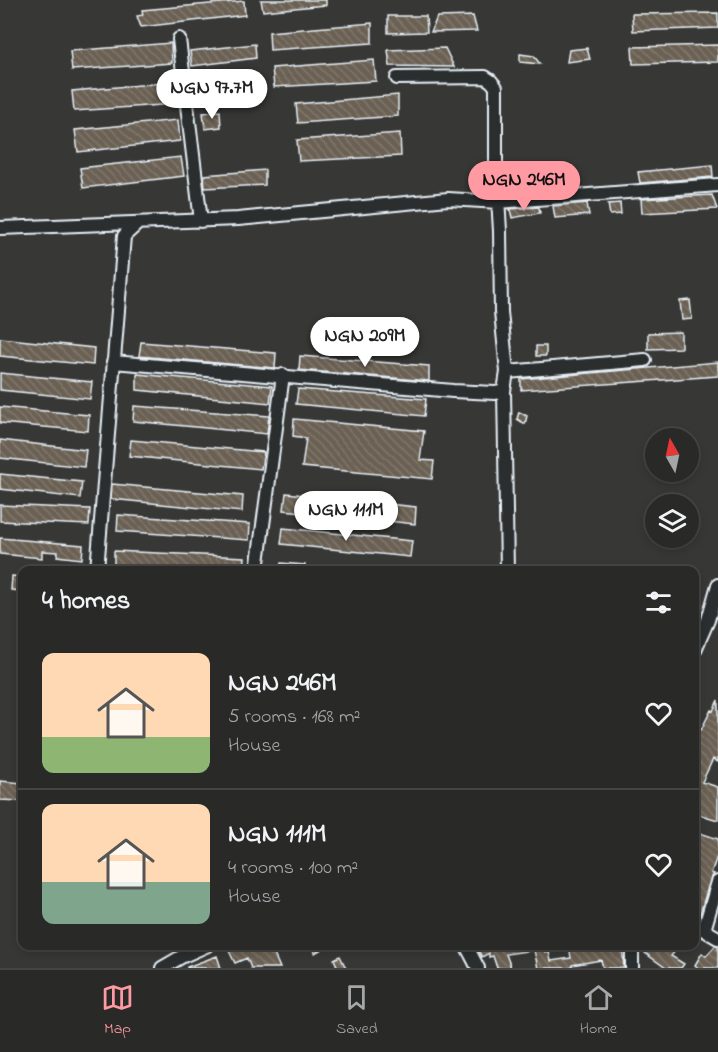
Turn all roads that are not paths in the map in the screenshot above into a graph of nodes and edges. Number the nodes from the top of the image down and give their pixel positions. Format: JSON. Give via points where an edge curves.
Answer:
{"nodes":[{"id":1,"x":179,"y":39,"type":"dead end"},
{"id":2,"x":397,"y":78,"type":"dead end"},
{"id":3,"x":718,"y":185,"type":"edge"},
{"id":4,"x":499,"y":202,"type":"junction"},
{"id":5,"x":201,"y":221,"type":"junction"},
{"id":6,"x":137,"y":224,"type":"junction"},
{"id":7,"x":112,"y":225,"type":"junction"},
{"id":8,"x":0,"y":228,"type":"edge"},
{"id":9,"x":124,"y":236,"type":"junction"},
{"id":10,"x":645,"y":360,"type":"dead end"},
{"id":11,"x":113,"y":362,"type":"junction"},
{"id":12,"x":507,"y":372,"type":"junction"},
{"id":13,"x":283,"y":375,"type":"junction"},
{"id":14,"x":504,"y":391,"type":"junction"},
{"id":15,"x":98,"y":566,"type":"edge"},
{"id":16,"x":258,"y":566,"type":"edge"},
{"id":17,"x":507,"y":566,"type":"edge"},
{"id":18,"x":718,"y":585,"type":"edge"},
{"id":19,"x":699,"y":641,"type":"edge"},
{"id":20,"x":718,"y":882,"type":"edge"},
{"id":21,"x":699,"y":927,"type":"edge"},
{"id":22,"x":718,"y":938,"type":"edge"},
{"id":23,"x":199,"y":950,"type":"edge"},
{"id":24,"x":469,"y":950,"type":"edge"},
{"id":25,"x":632,"y":950,"type":"edge"},
{"id":26,"x":167,"y":967,"type":"edge"},
{"id":27,"x":478,"y":968,"type":"edge"},
{"id":28,"x":632,"y":968,"type":"edge"}],
"edges":[{"from":1,"to":5,"type":"street"},
{"from":2,"to":4,"type":"street","via":[[485,77],[496,87],[495,165]]},
{"from":3,"to":4,"type":"street"},
{"from":4,"to":5,"type":"street","via":[[448,199]]},
{"from":4,"to":12,"type":"street","via":[[501,312]]},
{"from":5,"to":6,"type":"street"},
{"from":6,"to":7,"type":"street"},
{"from":6,"to":9,"type":"street"},
{"from":7,"to":8,"type":"street"},
{"from":7,"to":9,"type":"street"},
{"from":9,"to":11,"type":"street"},
{"from":10,"to":12,"type":"street"},
{"from":11,"to":13,"type":"street"},
{"from":11,"to":15,"type":"street"},
{"from":12,"to":14,"type":"street"},
{"from":13,"to":14,"type":"street","via":[[453,391]]},
{"from":13,"to":16,"type":"street"},
{"from":14,"to":17,"type":"street"},
{"from":18,"to":19,"type":"street"},
{"from":20,"to":21,"type":"street"},
{"from":21,"to":22,"type":"street"},
{"from":23,"to":26,"type":"street"},
{"from":24,"to":27,"type":"street"},
{"from":25,"to":28,"type":"street"}]}
